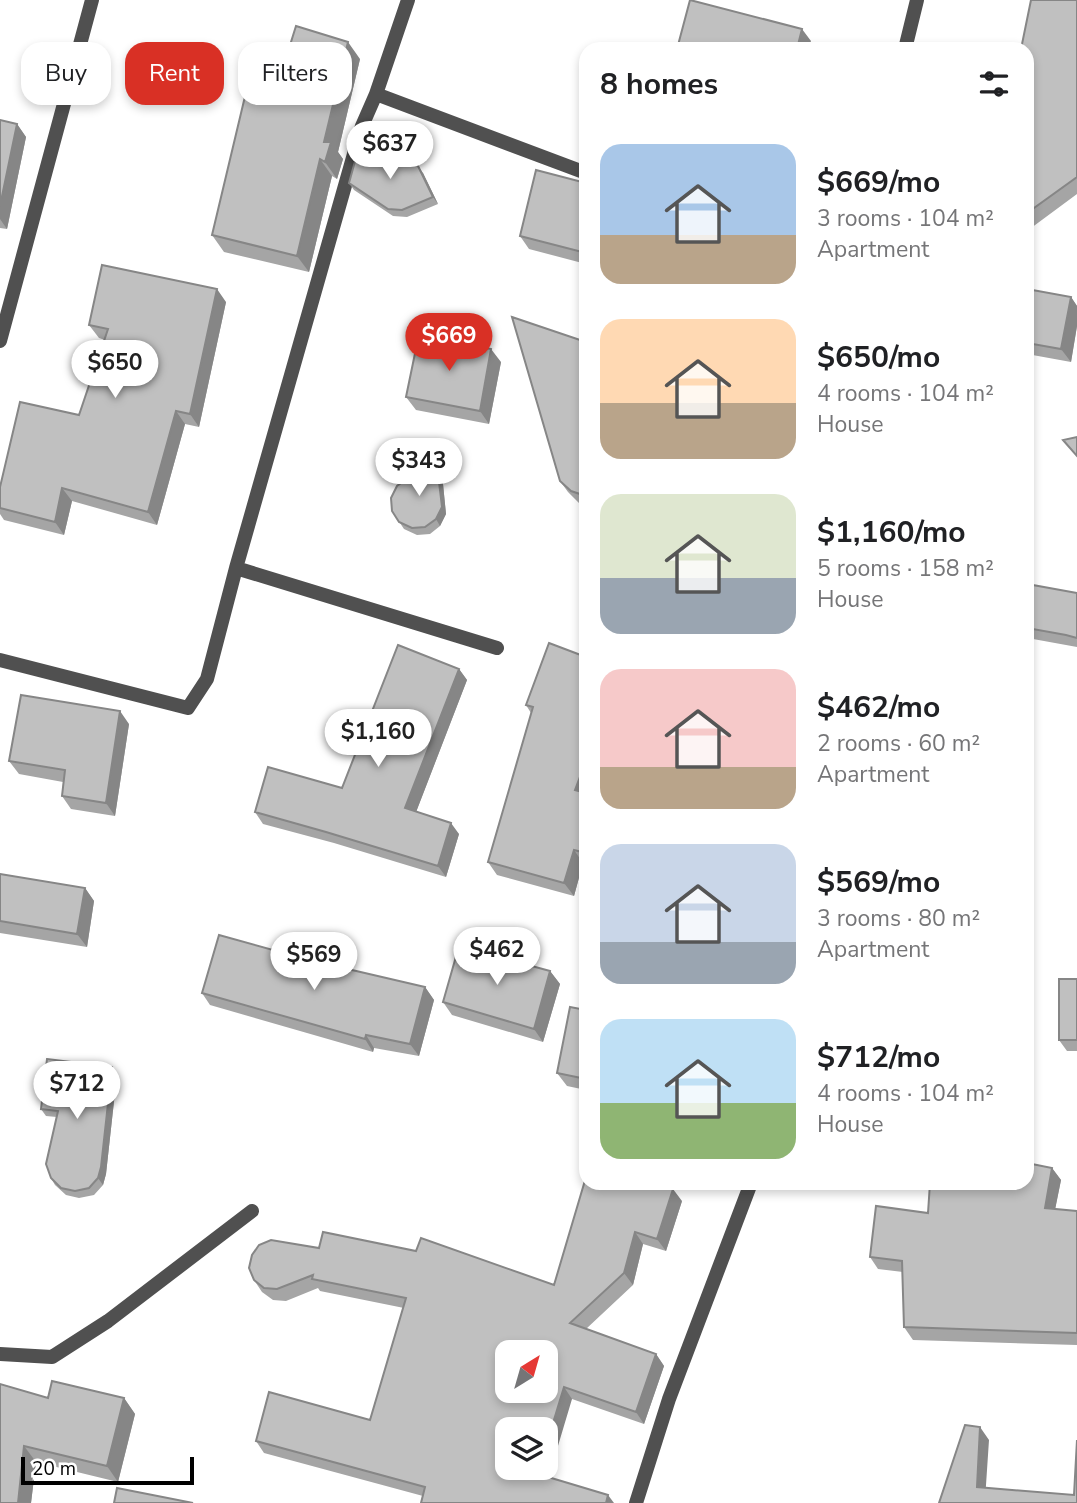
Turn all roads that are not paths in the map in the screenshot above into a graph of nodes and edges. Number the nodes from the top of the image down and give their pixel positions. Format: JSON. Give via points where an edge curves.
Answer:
{"nodes":[{"id":1,"x":92,"y":0,"type":"edge"},
{"id":2,"x":408,"y":0,"type":"edge"},
{"id":3,"x":917,"y":0,"type":"edge"},
{"id":4,"x":907,"y":42,"type":"edge"},
{"id":5,"x":376,"y":94,"type":"junction"},
{"id":6,"x":579,"y":170,"type":"edge"},
{"id":7,"x":4,"y":312,"type":"edge"},
{"id":8,"x":0,"y":341,"type":"edge"},
{"id":9,"x":236,"y":568,"type":"junction"},
{"id":10,"x":497,"y":648,"type":"dead end"},
{"id":11,"x":0,"y":660,"type":"edge"},
{"id":12,"x":748,"y":1190,"type":"edge"},
{"id":13,"x":252,"y":1212,"type":"dead end"},
{"id":14,"x":0,"y":1353,"type":"edge"},
{"id":15,"x":636,"y":1503,"type":"edge"}],
"edges":[{"from":1,"to":7,"type":"street"},
{"from":2,"to":5,"type":"street"},
{"from":3,"to":4,"type":"street"},
{"from":5,"to":6,"type":"street"},
{"from":5,"to":9,"type":"street","via":[[362,126]]},
{"from":7,"to":8,"type":"street"},
{"from":9,"to":10,"type":"street"},
{"from":9,"to":11,"type":"street","via":[[207,679],[188,708]]},
{"from":12,"to":15,"type":"street","via":[[669,1399]]},
{"from":13,"to":14,"type":"street","via":[[108,1321],[52,1357]]}]}
